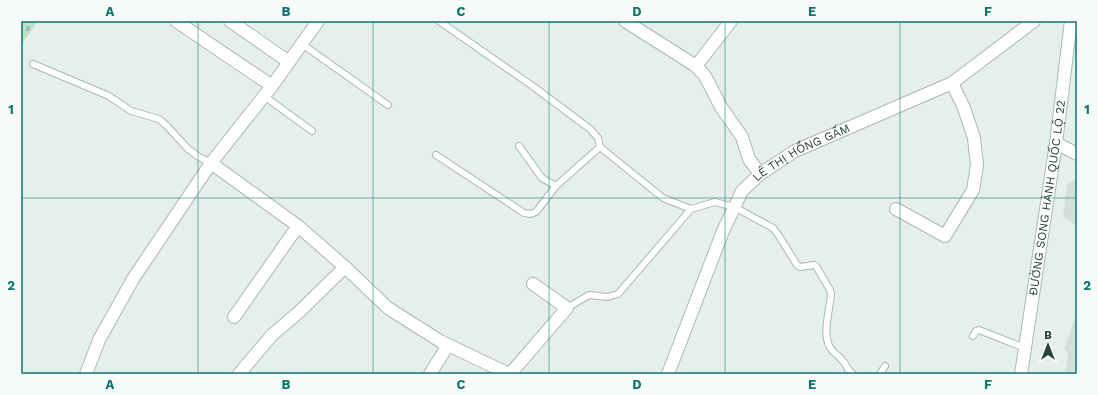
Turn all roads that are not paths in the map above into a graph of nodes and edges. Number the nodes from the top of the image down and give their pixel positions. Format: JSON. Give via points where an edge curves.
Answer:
{"nodes":[{"id":1,"x":176,"y":21,"type":"edge"},
{"id":2,"x":230,"y":21,"type":"edge"},
{"id":3,"x":318,"y":21,"type":"edge"},
{"id":4,"x":439,"y":21,"type":"edge"},
{"id":5,"x":625,"y":21,"type":"edge"},
{"id":6,"x":731,"y":21,"type":"edge"},
{"id":7,"x":1034,"y":21,"type":"edge"},
{"id":8,"x":1070,"y":21,"type":"edge"},
{"id":9,"x":302,"y":44,"type":"junction"},
{"id":10,"x":289,"y":62,"type":"junction"},
{"id":11,"x":33,"y":64,"type":"dead end"},
{"id":12,"x":696,"y":66,"type":"junction"},
{"id":13,"x":952,"y":83,"type":"junction"},
{"id":14,"x":272,"y":86,"type":"junction"},
{"id":15,"x":264,"y":96,"type":"junction"},
{"id":16,"x":388,"y":105,"type":"dead end"},
{"id":17,"x":312,"y":131,"type":"dead end"},
{"id":18,"x":1056,"y":143,"type":"junction"},
{"id":19,"x":519,"y":146,"type":"dead end"},
{"id":20,"x":600,"y":147,"type":"junction"},
{"id":21,"x":1077,"y":154,"type":"edge"},
{"id":22,"x":436,"y":155,"type":"dead end"},
{"id":23,"x":210,"y":163,"type":"junction"},
{"id":24,"x":760,"y":174,"type":"junction"},
{"id":25,"x":556,"y":186,"type":"junction"},
{"id":26,"x":734,"y":207,"type":"junction"},
{"id":27,"x":691,"y":209,"type":"junction"},
{"id":28,"x":896,"y":209,"type":"dead end"},
{"id":29,"x":298,"y":226,"type":"junction"},
{"id":30,"x":345,"y":267,"type":"junction"},
{"id":31,"x":533,"y":284,"type":"dead end"},
{"id":32,"x":567,"y":308,"type":"junction"},
{"id":33,"x":234,"y":317,"type":"dead end"},
{"id":34,"x":973,"y":336,"type":"dead end"},
{"id":35,"x":448,"y":345,"type":"junction"},
{"id":36,"x":1025,"y":348,"type":"junction"},
{"id":37,"x":885,"y":366,"type":"dead end"},
{"id":38,"x":86,"y":374,"type":"edge"},
{"id":39,"x":239,"y":374,"type":"edge"},
{"id":40,"x":430,"y":374,"type":"edge"},
{"id":41,"x":510,"y":374,"type":"edge"},
{"id":42,"x":668,"y":374,"type":"edge"},
{"id":43,"x":853,"y":374,"type":"edge"},
{"id":44,"x":880,"y":374,"type":"edge"},
{"id":45,"x":1021,"y":374,"type":"edge"}],
"edges":[{"from":1,"to":14,"type":"street"},
{"from":2,"to":10,"type":"street"},
{"from":3,"to":9,"type":"street"},
{"from":4,"to":20,"type":"lane","via":[[590,128],[598,138]]},
{"from":5,"to":12,"type":"street"},
{"from":6,"to":12,"type":"street"},
{"from":7,"to":13,"type":"street","name":"LÊ THỊ HỒNG GẤM"},
{"from":8,"to":18,"type":"street","name":"ĐƯỜNG SONG HÀNH QUỐC LỘ 22"},
{"from":9,"to":10,"type":"street"},
{"from":9,"to":16,"type":"lane"},
{"from":10,"to":14,"type":"street"},
{"from":11,"to":23,"type":"lane","via":[[109,96],[131,111],[159,119],[188,149]]},
{"from":12,"to":24,"type":"street","via":[[705,76],[721,107],[742,137],[749,159]]},
{"from":13,"to":24,"type":"street","name":"LÊ THỊ HỒNG GẤM","via":[[795,151]]},
{"from":13,"to":28,"type":"street","via":[[974,138],[978,165],[973,190],[945,236]]},
{"from":14,"to":15,"type":"street"},
{"from":15,"to":17,"type":"lane"},
{"from":15,"to":23,"type":"street"},
{"from":18,"to":21,"type":"street"},
{"from":18,"to":36,"type":"street","name":"ĐƯỜNG SONG HÀNH QUỐC LỘ 22"},
{"from":19,"to":25,"type":"lane","via":[[542,178]]},
{"from":20,"to":25,"type":"lane"},
{"from":20,"to":27,"type":"lane","via":[[663,198]]},
{"from":22,"to":25,"type":"lane","via":[[524,213],[536,212]]},
{"from":23,"to":29,"type":"street"},
{"from":23,"to":38,"type":"street","via":[[133,279],[99,340]]},
{"from":24,"to":26,"type":"street","name":"LÊ THỊ HỒNG GẤM","via":[[742,191]]},
{"from":26,"to":27,"type":"lane","via":[[715,202]]},
{"from":26,"to":42,"type":"street","name":"LÊ THỊ HỒNG GẤM"},
{"from":26,"to":43,"type":"lane","via":[[772,228],[797,265],[816,266],[831,294],[828,343],[831,350],[844,361],[848,371]]},
{"from":27,"to":32,"type":"lane","via":[[618,294],[608,297],[589,295]]},
{"from":29,"to":30,"type":"street"},
{"from":29,"to":33,"type":"street"},
{"from":30,"to":35,"type":"street","via":[[388,308]]},
{"from":30,"to":39,"type":"street","via":[[272,335]]},
{"from":31,"to":32,"type":"street"},
{"from":32,"to":41,"type":"street"},
{"from":34,"to":36,"type":"lane","via":[[979,330]]},
{"from":35,"to":40,"type":"street"},
{"from":35,"to":41,"type":"street"},
{"from":36,"to":45,"type":"street","name":"ĐƯỜNG SONG HÀNH QUỐC LỘ 22"},
{"from":37,"to":44,"type":"lane"}]}
